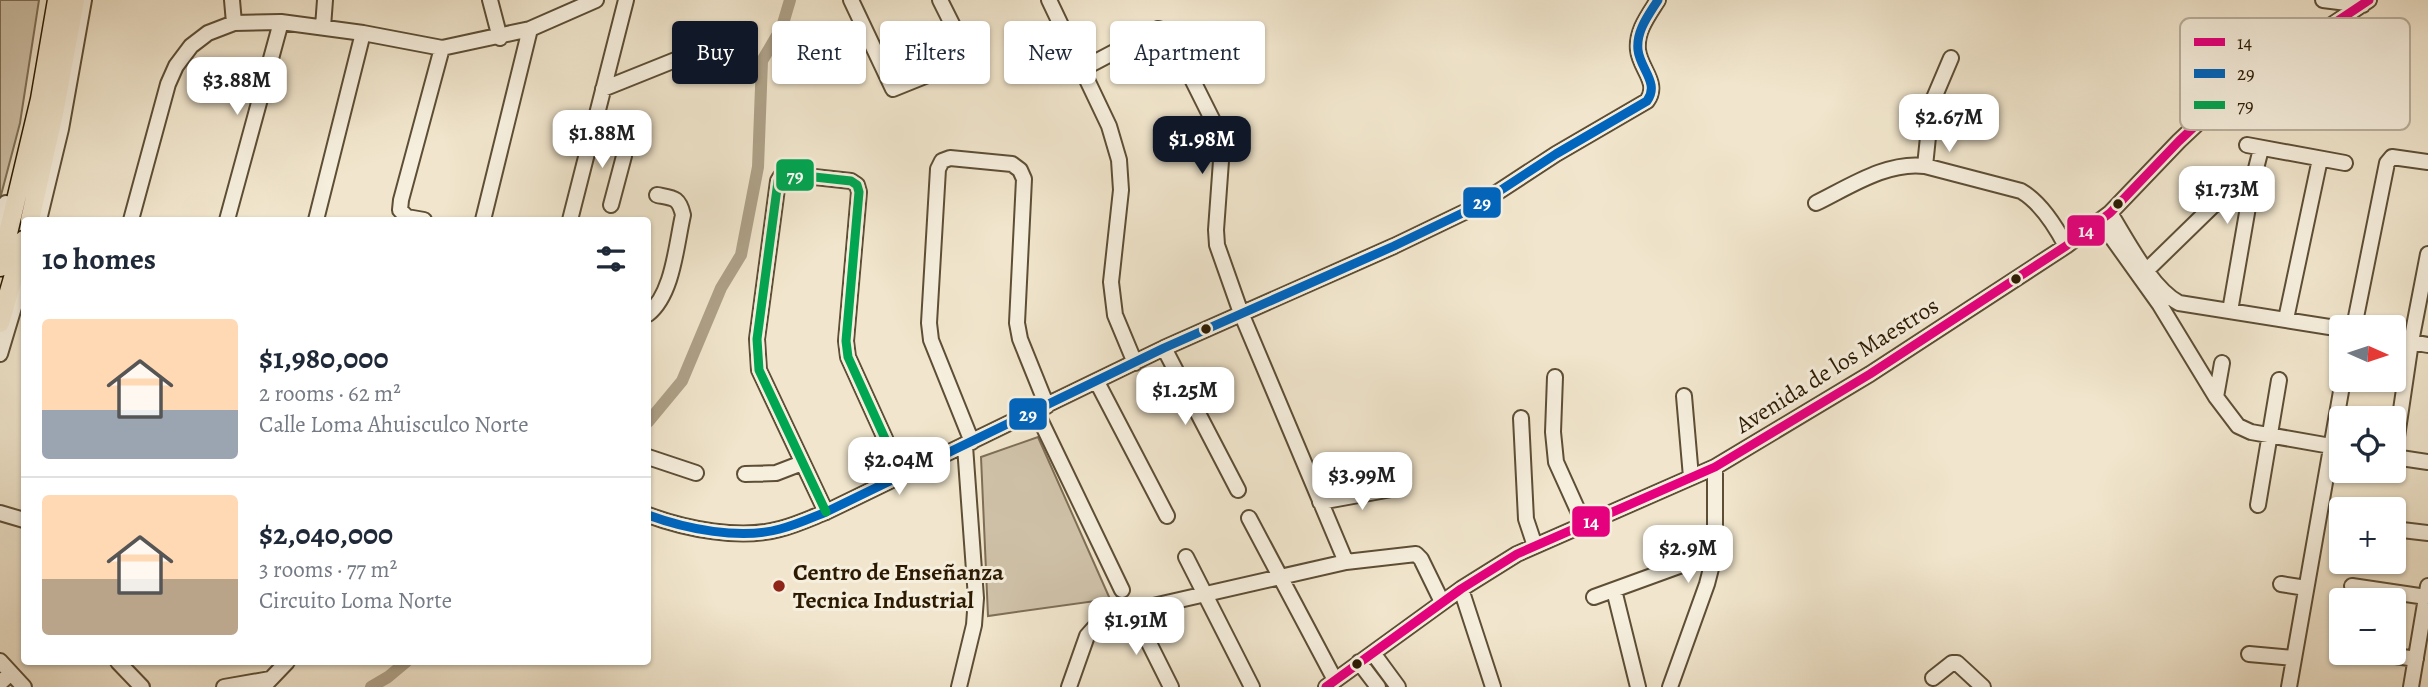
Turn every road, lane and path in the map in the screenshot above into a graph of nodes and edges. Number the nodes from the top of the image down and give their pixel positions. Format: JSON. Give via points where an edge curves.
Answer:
{"nodes":[{"id":1,"x":49,"y":0,"type":"edge"},
{"id":2,"x":57,"y":0,"type":"edge"},
{"id":3,"x":75,"y":0,"type":"edge"},
{"id":4,"x":84,"y":0,"type":"edge"},
{"id":5,"x":232,"y":0,"type":"edge"},
{"id":6,"x":325,"y":0,"type":"edge"},
{"id":7,"x":490,"y":0,"type":"edge"},
{"id":8,"x":626,"y":0,"type":"edge"},
{"id":9,"x":850,"y":0,"type":"edge"},
{"id":10,"x":940,"y":0,"type":"edge"},
{"id":11,"x":1049,"y":0,"type":"edge"},
{"id":12,"x":1658,"y":0,"type":"edge"},
{"id":13,"x":2323,"y":0,"type":"edge"},
{"id":14,"x":589,"y":1,"type":"edge"},
{"id":15,"x":2366,"y":2,"type":"edge"},
{"id":16,"x":2342,"y":18,"type":"edge"},
{"id":17,"x":1059,"y":21,"type":"edge"},
{"id":18,"x":281,"y":22,"type":"junction"},
{"id":19,"x":234,"y":23,"type":"junction"},
{"id":20,"x":323,"y":27,"type":"junction"},
{"id":21,"x":530,"y":29,"type":"junction"},
{"id":22,"x":363,"y":33,"type":"junction"},
{"id":23,"x":500,"y":38,"type":"junction"},
{"id":24,"x":442,"y":48,"type":"junction"},
{"id":25,"x":1951,"y":58,"type":"dead end"},
{"id":26,"x":672,"y":61,"type":"edge"},
{"id":27,"x":1096,"y":62,"type":"edge"},
{"id":28,"x":1089,"y":84,"type":"edge"},
{"id":29,"x":603,"y":89,"type":"junction"},
{"id":30,"x":2191,"y":130,"type":"edge"},
{"id":31,"x":591,"y":137,"type":"junction"},
{"id":32,"x":2320,"y":159,"type":"junction"},
{"id":33,"x":22,"y":161,"type":"junction"},
{"id":34,"x":2428,"y":162,"type":"edge"},
{"id":35,"x":2344,"y":163,"type":"dead end"},
{"id":36,"x":1925,"y":166,"type":"junction"},
{"id":37,"x":2252,"y":184,"type":"junction"},
{"id":38,"x":657,"y":195,"type":"dead end"},
{"id":39,"x":1816,"y":203,"type":"dead end"},
{"id":40,"x":611,"y":205,"type":"dead end"},
{"id":41,"x":31,"y":217,"type":"edge"},
{"id":42,"x":40,"y":217,"type":"edge"},
{"id":43,"x":132,"y":217,"type":"edge"},
{"id":44,"x":228,"y":217,"type":"edge"},
{"id":45,"x":317,"y":217,"type":"edge"},
{"id":46,"x":407,"y":217,"type":"edge"},
{"id":47,"x":485,"y":217,"type":"edge"},
{"id":48,"x":571,"y":217,"type":"edge"},
{"id":49,"x":2105,"y":217,"type":"junction"},
{"id":50,"x":0,"y":229,"type":"edge"},
{"id":51,"x":2066,"y":246,"type":"junction"},
{"id":52,"x":21,"y":250,"type":"edge"},
{"id":53,"x":2428,"y":254,"type":"edge"},
{"id":54,"x":0,"y":267,"type":"edge"},
{"id":55,"x":2147,"y":271,"type":"junction"},
{"id":56,"x":21,"y":284,"type":"edge"},
{"id":57,"x":2164,"y":301,"type":"junction"},
{"id":58,"x":651,"y":311,"type":"edge"},
{"id":59,"x":2230,"y":311,"type":"junction"},
{"id":60,"x":1241,"y":313,"type":"junction"},
{"id":61,"x":2356,"y":315,"type":"edge"},
{"id":62,"x":2286,"y":319,"type":"junction"},
{"id":63,"x":0,"y":323,"type":"edge"},
{"id":64,"x":2329,"y":327,"type":"edge"},
{"id":65,"x":2406,"y":341,"type":"edge"},
{"id":66,"x":2411,"y":342,"type":"junction"},
{"id":67,"x":2428,"y":345,"type":"edge"},
{"id":68,"x":1164,"y":348,"type":"junction"},
{"id":69,"x":0,"y":354,"type":"edge"},
{"id":70,"x":1135,"y":363,"type":"junction"},
{"id":71,"x":2221,"y":363,"type":"dead end"},
{"id":72,"x":1555,"y":377,"type":"dead end"},
{"id":73,"x":2279,"y":380,"type":"dead end"},
{"id":74,"x":1097,"y":382,"type":"junction"},
{"id":75,"x":1684,"y":396,"type":"dead end"},
{"id":76,"x":2216,"y":397,"type":"junction"},
{"id":77,"x":2402,"y":406,"type":"edge"},
{"id":78,"x":1041,"y":408,"type":"junction"},
{"id":79,"x":1521,"y":418,"type":"dead end"},
{"id":80,"x":2270,"y":435,"type":"junction"},
{"id":81,"x":969,"y":444,"type":"junction"},
{"id":82,"x":2329,"y":446,"type":"edge"},
{"id":83,"x":651,"y":458,"type":"edge"},
{"id":84,"x":2406,"y":459,"type":"edge"},
{"id":85,"x":2428,"y":462,"type":"edge"},
{"id":86,"x":802,"y":463,"type":"junction"},
{"id":87,"x":1715,"y":467,"type":"junction"},
{"id":88,"x":696,"y":473,"type":"dead end"},
{"id":89,"x":745,"y":474,"type":"dead end"},
{"id":90,"x":902,"y":476,"type":"junction"},
{"id":91,"x":1691,"y":477,"type":"junction"},
{"id":92,"x":2329,"y":480,"type":"edge"},
{"id":93,"x":1397,"y":488,"type":"dead end"},
{"id":94,"x":1238,"y":490,"type":"dead end"},
{"id":95,"x":1320,"y":502,"type":"junction"},
{"id":96,"x":2258,"y":505,"type":"dead end"},
{"id":97,"x":826,"y":512,"type":"junction"},
{"id":98,"x":0,"y":513,"type":"edge"},
{"id":99,"x":651,"y":516,"type":"edge"},
{"id":100,"x":1167,"y":516,"type":"dead end"},
{"id":101,"x":1249,"y":518,"type":"dead end"},
{"id":102,"x":21,"y":519,"type":"edge"},
{"id":103,"x":1584,"y":524,"type":"junction"},
{"id":104,"x":2406,"y":530,"type":"edge"},
{"id":105,"x":2428,"y":533,"type":"edge"},
{"id":106,"x":1535,"y":546,"type":"junction"},
{"id":107,"x":1714,"y":552,"type":"junction"},
{"id":108,"x":1186,"y":557,"type":"dead end"},
{"id":109,"x":1346,"y":562,"type":"junction"},
{"id":110,"x":1280,"y":578,"type":"junction"},
{"id":111,"x":2281,"y":584,"type":"dead end"},
{"id":112,"x":2352,"y":586,"type":"dead end"},
{"id":113,"x":2306,"y":588,"type":"junction"},
{"id":114,"x":1461,"y":589,"type":"junction"},
{"id":115,"x":1122,"y":590,"type":"dead end"},
{"id":116,"x":1614,"y":590,"type":"junction"},
{"id":117,"x":2427,"y":592,"type":"edge"},
{"id":118,"x":1206,"y":594,"type":"junction"},
{"id":119,"x":1594,"y":597,"type":"dead end"},
{"id":120,"x":1442,"y":602,"type":"junction"},
{"id":121,"x":1133,"y":611,"type":"junction"},
{"id":122,"x":1373,"y":653,"type":"junction"},
{"id":123,"x":2249,"y":654,"type":"dead end"},
{"id":124,"x":2420,"y":655,"type":"edge"},
{"id":125,"x":2294,"y":658,"type":"junction"},
{"id":126,"x":0,"y":661,"type":"edge"},
{"id":127,"x":1359,"y":662,"type":"junction"},
{"id":128,"x":121,"y":665,"type":"edge"},
{"id":129,"x":284,"y":665,"type":"edge"},
{"id":130,"x":1077,"y":670,"type":"junction"},
{"id":131,"x":6,"y":678,"type":"edge"},
{"id":132,"x":1933,"y":678,"type":"dead end"},
{"id":133,"x":267,"y":683,"type":"edge"},
{"id":134,"x":1331,"y":683,"type":"edge"},
{"id":135,"x":24,"y":687,"type":"edge"},
{"id":136,"x":142,"y":687,"type":"edge"},
{"id":137,"x":224,"y":687,"type":"edge"},
{"id":138,"x":959,"y":687,"type":"edge"},
{"id":139,"x":1069,"y":687,"type":"edge"},
{"id":140,"x":1086,"y":687,"type":"edge"},
{"id":141,"x":1171,"y":687,"type":"edge"},
{"id":142,"x":1252,"y":687,"type":"edge"},
{"id":143,"x":1378,"y":687,"type":"edge"},
{"id":144,"x":1398,"y":687,"type":"edge"},
{"id":145,"x":1493,"y":687,"type":"edge"},
{"id":146,"x":1637,"y":687,"type":"edge"},
{"id":147,"x":1670,"y":687,"type":"edge"},
{"id":148,"x":1983,"y":687,"type":"edge"},
{"id":149,"x":2289,"y":687,"type":"edge"},
{"id":150,"x":2411,"y":687,"type":"edge"}],
"edges":[{"from":1,"to":33,"type":"street"},
{"from":2,"to":33,"type":"main road","via":[[40,99]]},
{"from":3,"to":41,"type":"main road"},
{"from":4,"to":42,"type":"street"},
{"from":5,"to":19,"type":"street"},
{"from":6,"to":20,"type":"street"},
{"from":7,"to":23,"type":"street"},
{"from":8,"to":29,"type":"street"},
{"from":9,"to":10,"type":"street","via":[[893,89],[960,62],[964,56]]},
{"from":11,"to":17,"type":"street"},
{"from":12,"to":60,"type":"street","via":[[1640,28],[1640,60],[1651,80],[1647,101],[1475,207]]},
{"from":13,"to":15,"type":"street"},
{"from":14,"to":21,"type":"street"},
{"from":15,"to":16,"type":"street","name":"Avenida de los Maestros"},
{"from":18,"to":19,"type":"street"},
{"from":18,"to":20,"type":"street"},
{"from":18,"to":44,"type":"street"},
{"from":19,"to":43,"type":"street","via":[[208,33],[176,66]]},
{"from":20,"to":22,"type":"street"},
{"from":21,"to":23,"type":"street"},
{"from":21,"to":47,"type":"street"},
{"from":22,"to":24,"type":"street"},
{"from":22,"to":45,"type":"street"},
{"from":23,"to":24,"type":"street"},
{"from":24,"to":46,"type":"street","via":[[400,210]]},
{"from":25,"to":36,"type":"street","via":[[1924,110],[1928,137]]},
{"from":26,"to":29,"type":"street"},
{"from":27,"to":60,"type":"street","via":[[1158,29],[1172,39],[1220,135],[1217,246]]},
{"from":28,"to":70,"type":"street","via":[[1119,160],[1121,190],[1111,282],[1115,315]]},
{"from":29,"to":31,"type":"street"},
{"from":30,"to":49,"type":"street","name":"Avenida de los Maestros"},
{"from":31,"to":40,"type":"street","via":[[623,150]]},
{"from":31,"to":48,"type":"street"},
{"from":32,"to":35,"type":"street"},
{"from":32,"to":37,"type":"street","via":[[2254,147]]},
{"from":32,"to":62,"type":"street"},
{"from":33,"to":50,"type":"street"},
{"from":33,"to":54,"type":"main road"},
{"from":34,"to":61,"type":"street","via":[[2392,157],[2387,163]]},
{"from":36,"to":39,"type":"street","via":[[1912,164],[1872,175]]},
{"from":36,"to":51,"type":"street","via":[[2021,191],[2033,199]]},
{"from":37,"to":55,"type":"street","via":[[2226,193]]},
{"from":37,"to":59,"type":"street"},
{"from":38,"to":58,"type":"street","via":[[674,198],[683,215],[664,294]]},
{"from":49,"to":51,"type":"street","name":"Avenida de los Maestros"},
{"from":49,"to":55,"type":"street"},
{"from":49,"to":57,"type":"street"},
{"from":51,"to":87,"type":"street","name":"Avenida de los Maestros","via":[[1870,374]]},
{"from":52,"to":63,"type":"main road"},
{"from":53,"to":66,"type":"street"},
{"from":55,"to":57,"type":"street"},
{"from":56,"to":69,"type":"street"},
{"from":57,"to":59,"type":"street"},
{"from":57,"to":76,"type":"street"},
{"from":59,"to":62,"type":"street"},
{"from":60,"to":68,"type":"street"},
{"from":60,"to":95,"type":"street"},
{"from":62,"to":64,"type":"street"},
{"from":65,"to":66,"type":"street"},
{"from":66,"to":67,"type":"street"},
{"from":66,"to":77,"type":"street"},
{"from":68,"to":70,"type":"street"},
{"from":68,"to":94,"type":"street"},
{"from":70,"to":74,"type":"street"},
{"from":71,"to":76,"type":"street"},
{"from":72,"to":103,"type":"street","via":[[1556,462]]},
{"from":73,"to":80,"type":"street"},
{"from":74,"to":78,"type":"street"},
{"from":74,"to":100,"type":"street"},
{"from":75,"to":91,"type":"street"},
{"from":76,"to":80,"type":"street","via":[[2238,426]]},
{"from":78,"to":81,"type":"street"},
{"from":78,"to":81,"type":"street","via":[[1017,323],[1024,180],[1020,170],[1012,164],[942,161],[929,323]]},
{"from":78,"to":115,"type":"street"},
{"from":79,"to":106,"type":"street","via":[[1526,519]]},
{"from":80,"to":82,"type":"street"},
{"from":80,"to":96,"type":"street"},
{"from":81,"to":90,"type":"street"},
{"from":81,"to":138,"type":"street","via":[[974,625]]},
{"from":83,"to":88,"type":"street"},
{"from":84,"to":85,"type":"street"},
{"from":86,"to":89,"type":"street","via":[[776,472]]},
{"from":86,"to":90,"type":"street","via":[[764,383],[757,357],[778,181],[787,174],[857,185],[848,357]]},
{"from":86,"to":97,"type":"street"},
{"from":87,"to":91,"type":"street","name":"Avenida de los Maestros"},
{"from":87,"to":107,"type":"street"},
{"from":90,"to":97,"type":"street"},
{"from":91,"to":103,"type":"street","name":"Avenida de los Maestros"},
{"from":92,"to":113,"type":"street"},
{"from":93,"to":95,"type":"street"},
{"from":95,"to":109,"type":"street"},
{"from":97,"to":99,"type":"street","via":[[779,530],[734,533],[676,525]]},
{"from":98,"to":102,"type":"street"},
{"from":101,"to":110,"type":"street"},
{"from":103,"to":106,"type":"street","name":"Avenida de los Maestros"},
{"from":104,"to":105,"type":"street"},
{"from":106,"to":114,"type":"street","name":"Avenida de los Maestros"},
{"from":107,"to":116,"type":"street"},
{"from":107,"to":147,"type":"street"},
{"from":108,"to":118,"type":"street"},
{"from":109,"to":110,"type":"street"},
{"from":109,"to":120,"type":"street","via":[[1416,554]]},
{"from":110,"to":118,"type":"street"},
{"from":110,"to":134,"type":"street"},
{"from":111,"to":113,"type":"street"},
{"from":112,"to":117,"type":"street"},
{"from":113,"to":125,"type":"street"},
{"from":114,"to":120,"type":"street","name":"Avenida de los Maestros"},
{"from":114,"to":145,"type":"street"},
{"from":116,"to":119,"type":"street"},
{"from":116,"to":146,"type":"street"},
{"from":117,"to":124,"type":"street"},
{"from":118,"to":121,"type":"street"},
{"from":118,"to":142,"type":"street"},
{"from":120,"to":122,"type":"street","name":"Avenida de los Maestros"},
{"from":121,"to":130,"type":"street","via":[[1095,627],[1087,636]]},
{"from":121,"to":141,"type":"street"},
{"from":122,"to":127,"type":"street","name":"Avenida de los Maestros"},
{"from":122,"to":144,"type":"street"},
{"from":123,"to":125,"type":"street"},
{"from":124,"to":150,"type":"street"},
{"from":125,"to":149,"type":"street"},
{"from":126,"to":131,"type":"street"},
{"from":127,"to":134,"type":"street","name":"Avenida de los Maestros"},
{"from":127,"to":143,"type":"street"},
{"from":128,"to":136,"type":"street"},
{"from":129,"to":133,"type":"street"},
{"from":130,"to":139,"type":"street"},
{"from":130,"to":140,"type":"street"},
{"from":131,"to":135,"type":"street"},
{"from":132,"to":148,"type":"street","via":[[1957,663]]},
{"from":133,"to":137,"type":"street"}]}
